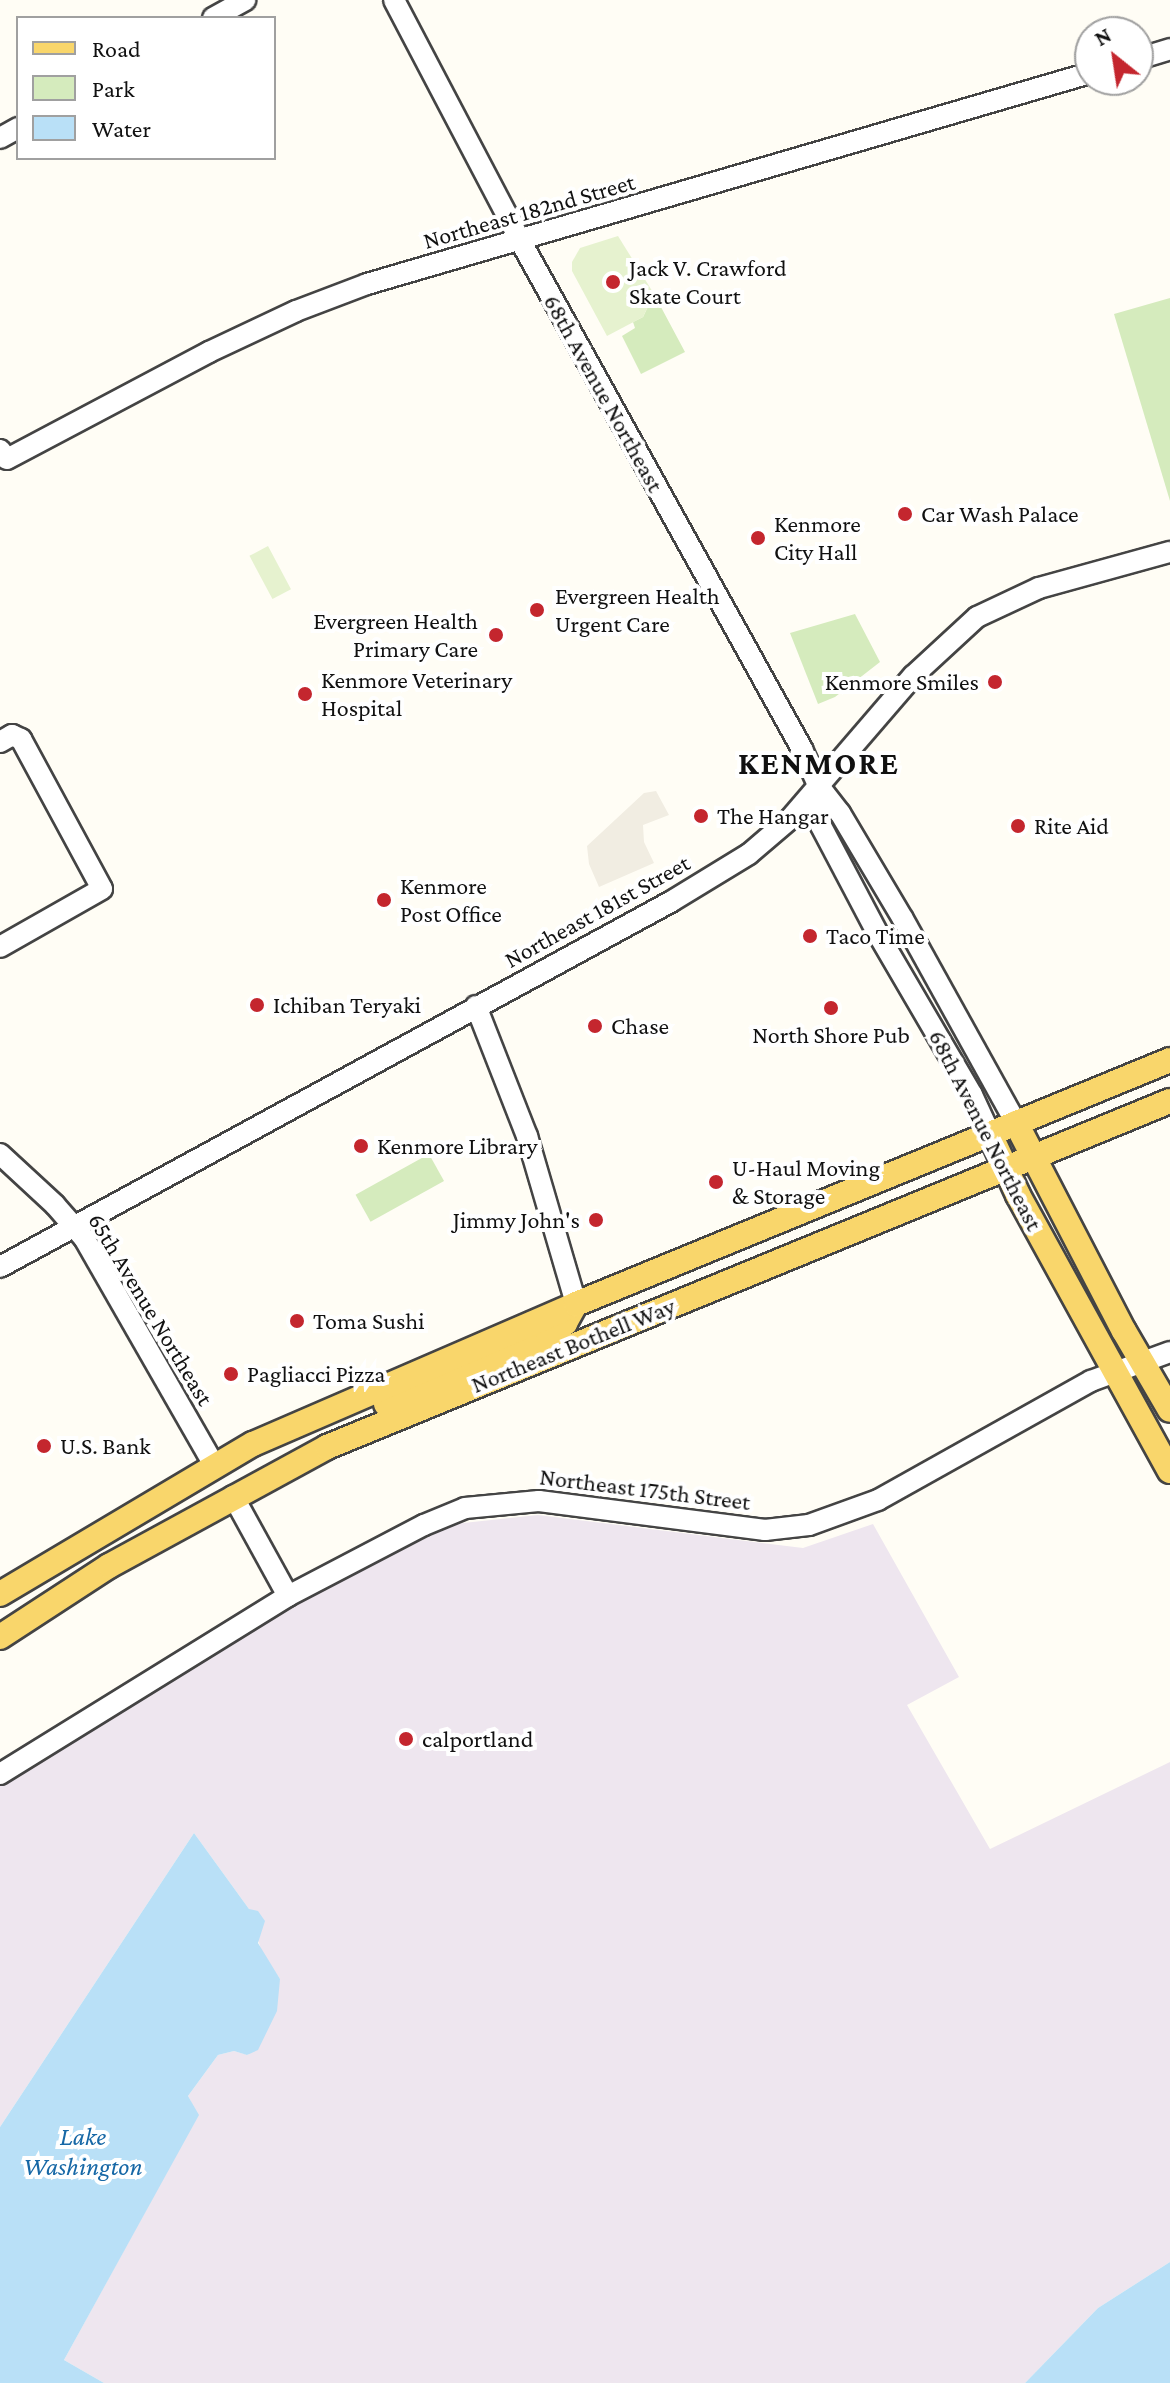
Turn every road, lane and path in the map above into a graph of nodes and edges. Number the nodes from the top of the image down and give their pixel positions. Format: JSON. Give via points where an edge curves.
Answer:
{"nodes":[{"id":1,"x":245,"y":0,"type":"edge"},
{"id":2,"x":394,"y":0,"type":"edge"},
{"id":3,"x":217,"y":16,"type":"edge"},
{"id":4,"x":1074,"y":78,"type":"edge"},
{"id":5,"x":521,"y":242,"type":"junction"},
{"id":6,"x":3,"y":455,"type":"edge"},
{"id":7,"x":1170,"y":552,"type":"edge"},
{"id":8,"x":0,"y":742,"type":"edge"},
{"id":9,"x":818,"y":785,"type":"junction"},
{"id":10,"x":0,"y":947,"type":"edge"},
{"id":11,"x":476,"y":1006,"type":"junction"},
{"id":12,"x":1170,"y":1060,"type":"edge"},
{"id":13,"x":1170,"y":1101,"type":"edge"},
{"id":14,"x":1016,"y":1123,"type":"junction"},
{"id":15,"x":990,"y":1134,"type":"junction"},
{"id":16,"x":0,"y":1154,"type":"edge"},
{"id":17,"x":1031,"y":1155,"type":"junction"},
{"id":18,"x":1004,"y":1166,"type":"junction"},
{"id":19,"x":72,"y":1226,"type":"junction"},
{"id":20,"x":0,"y":1267,"type":"edge"},
{"id":21,"x":576,"y":1304,"type":"junction"},
{"id":22,"x":1170,"y":1352,"type":"edge"},
{"id":23,"x":1142,"y":1362,"type":"junction"},
{"id":24,"x":1115,"y":1372,"type":"junction"},
{"id":25,"x":1170,"y":1410,"type":"edge"},
{"id":26,"x":327,"y":1447,"type":"junction"},
{"id":27,"x":214,"y":1465,"type":"junction"},
{"id":28,"x":1170,"y":1471,"type":"edge"},
{"id":29,"x":233,"y":1496,"type":"junction"},
{"id":30,"x":0,"y":1594,"type":"edge"},
{"id":31,"x":288,"y":1596,"type":"junction"},
{"id":32,"x":7,"y":1632,"type":"edge"},
{"id":33,"x":0,"y":1774,"type":"edge"}],
"edges":[{"from":1,"to":3,"type":"street"},
{"from":2,"to":5,"type":"street","name":"68th Avenue Northeast"},
{"from":4,"to":5,"type":"street","name":"Northeast 182nd Street"},
{"from":5,"to":6,"type":"street","name":"Northeast 182nd Street","via":[[367,284],[296,311]]},
{"from":5,"to":9,"type":"street","name":"68th Avenue Northeast"},
{"from":7,"to":9,"type":"street","name":"Northeast 181st Street","via":[[1039,588],[977,617],[913,676]]},
{"from":8,"to":10,"type":"street","via":[[12,735],[21,739],[102,889]]},
{"from":9,"to":11,"type":"street","name":"Northeast 181st Street","via":[[790,819],[713,877]]},
{"from":9,"to":14,"type":"street","name":"68th Avenue Northeast","via":[[903,919]]},
{"from":9,"to":15,"type":"street","name":"68th Avenue Northeast","via":[[821,826]]},
{"from":11,"to":19,"type":"street","name":"Northeast 181st Street"},
{"from":11,"to":21,"type":"street","via":[[527,1136]]},
{"from":12,"to":14,"type":"main road","name":"Northeast Bothell Way"},
{"from":13,"to":17,"type":"main road","name":"Northeast Bothell Way"},
{"from":14,"to":15,"type":"main road","name":"Northeast Bothell Way"},
{"from":14,"to":17,"type":"main road","name":"68th Avenue Northeast"},
{"from":15,"to":18,"type":"main road","name":"68th Avenue Northeast"},
{"from":15,"to":21,"type":"main road","name":"Northeast Bothell Way"},
{"from":16,"to":19,"type":"street","name":"65th Avenue Northeast"},
{"from":17,"to":18,"type":"main road","name":"Northeast Bothell Way"},
{"from":17,"to":23,"type":"main road","name":"68th Avenue Northeast"},
{"from":18,"to":24,"type":"main road","name":"68th Avenue Northeast"},
{"from":18,"to":26,"type":"main road","name":"Northeast Bothell Way"},
{"from":19,"to":20,"type":"street","name":"Northeast 181st Street"},
{"from":19,"to":27,"type":"street","name":"65th Avenue Northeast","via":[[84,1238]]},
{"from":21,"to":26,"type":"main road","via":[[548,1337],[373,1409]]},
{"from":21,"to":27,"type":"main road","name":"Northeast Bothell Way","via":[[295,1424]]},
{"from":22,"to":23,"type":"street","name":"Northeast 175th Street"},
{"from":23,"to":24,"type":"street","name":"Northeast 175th Street"},
{"from":23,"to":25,"type":"main road","name":"68th Avenue Northeast"},
{"from":24,"to":28,"type":"main road","name":"68th Avenue Northeast"},
{"from":24,"to":31,"type":"street","name":"Northeast 175th Street","via":[[878,1500],[830,1520],[765,1530],[510,1501],[465,1508],[424,1525]]},
{"from":26,"to":29,"type":"main road","name":"Northeast Bothell Way"},
{"from":27,"to":30,"type":"main road","name":"Northeast Bothell Way"},
{"from":27,"to":32,"type":"main road","via":[[191,1495],[72,1567]]},
{"from":29,"to":31,"type":"street"},
{"from":29,"to":32,"type":"main road","name":"Northeast Bothell Way"},
{"from":31,"to":33,"type":"street","name":"Northeast 175th Street"}]}
